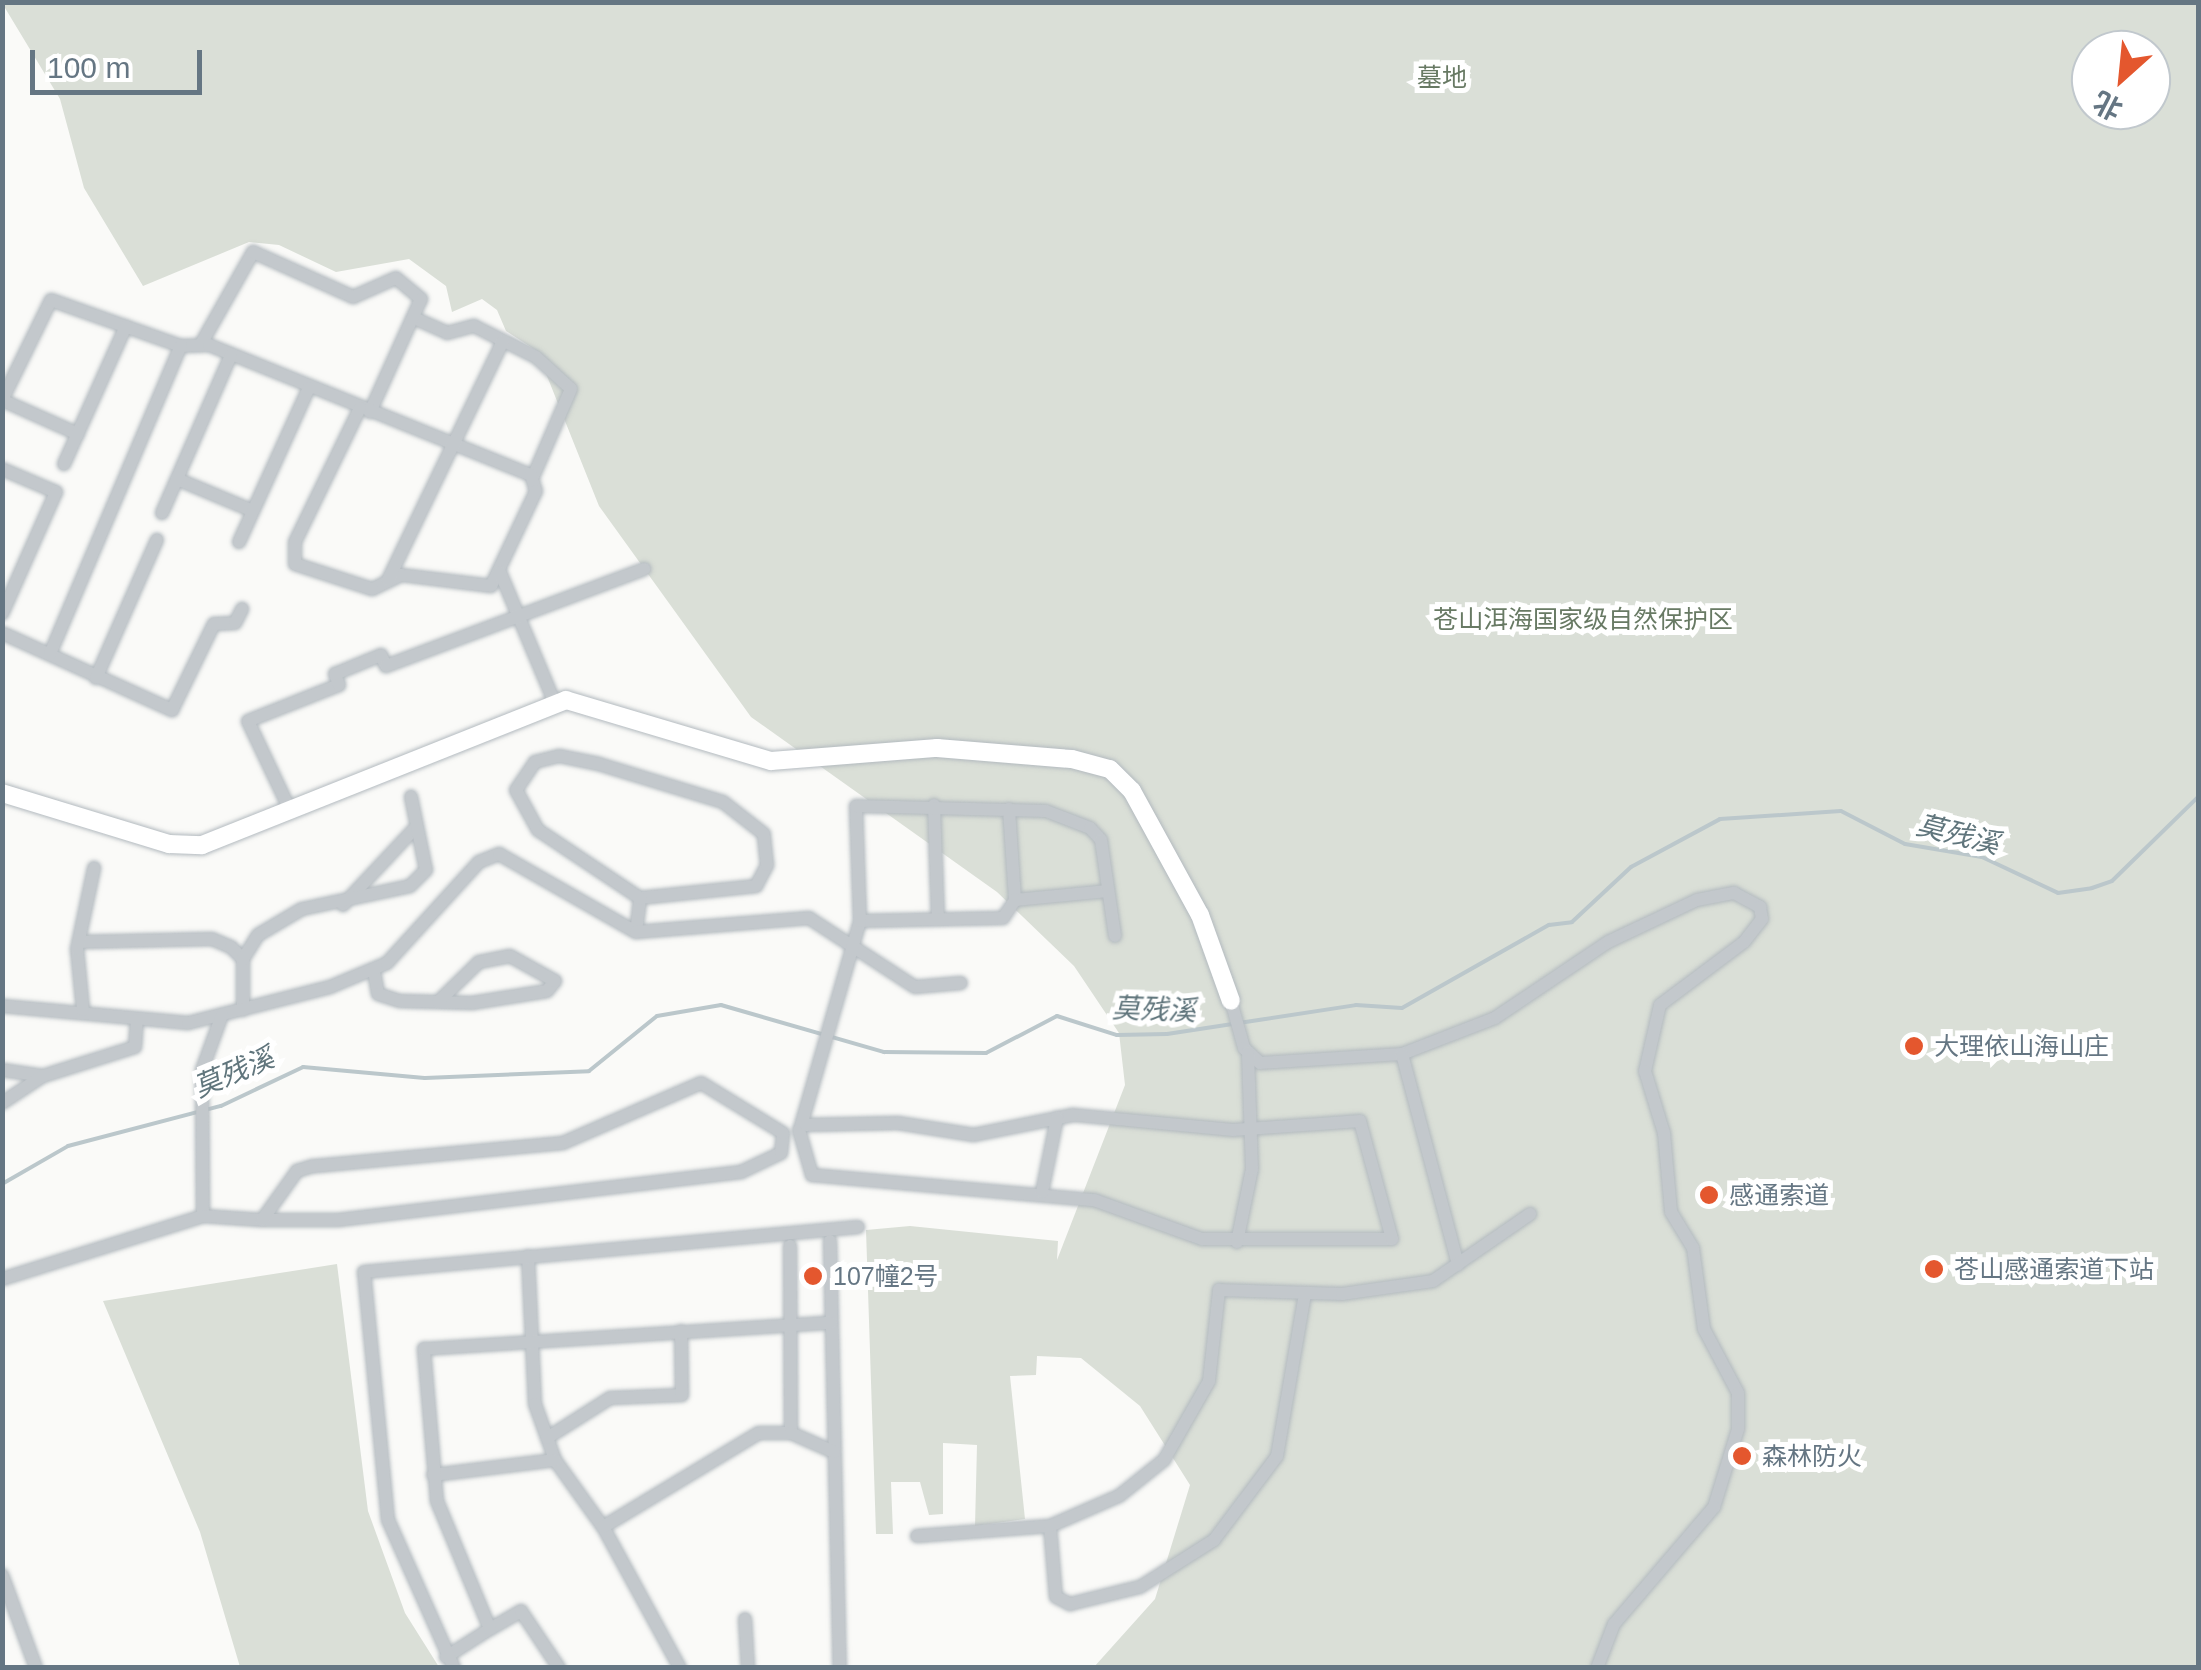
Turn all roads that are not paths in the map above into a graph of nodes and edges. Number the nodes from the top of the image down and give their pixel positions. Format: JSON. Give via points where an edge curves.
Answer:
{"nodes":[{"id":1,"x":414,"y":318,"type":"junction"},
{"id":2,"x":126,"y":326,"type":"junction"},
{"id":3,"x":503,"y":341,"type":"junction"},
{"id":4,"x":201,"y":344,"type":"junction"},
{"id":5,"x":181,"y":346,"type":"junction"},
{"id":6,"x":232,"y":354,"type":"junction"},
{"id":7,"x":309,"y":388,"type":"junction"},
{"id":8,"x":365,"y":410,"type":"junction"},
{"id":9,"x":78,"y":434,"type":"junction"},
{"id":10,"x":454,"y":440,"type":"junction"},
{"id":11,"x":64,"y":464,"type":"dead end"},
{"id":12,"x":2,"y":468,"type":"edge"},
{"id":13,"x":533,"y":477,"type":"junction"},
{"id":14,"x":177,"y":479,"type":"junction"},
{"id":15,"x":253,"y":510,"type":"junction"},
{"id":16,"x":162,"y":513,"type":"dead end"},
{"id":17,"x":158,"y":540,"type":"dead end"},
{"id":18,"x":239,"y":542,"type":"dead end"},
{"id":19,"x":644,"y":569,"type":"dead end"},
{"id":20,"x":500,"y":572,"type":"junction"},
{"id":21,"x":388,"y":580,"type":"junction"},
{"id":22,"x":242,"y":609,"type":"dead end"},
{"id":23,"x":516,"y":613,"type":"junction"},
{"id":24,"x":2,"y":614,"type":"edge"},
{"id":25,"x":2,"y":634,"type":"edge"},
{"id":26,"x":50,"y":654,"type":"junction"},
{"id":27,"x":96,"y":678,"type":"junction"},
{"id":28,"x":554,"y":701,"type":"junction"},
{"id":29,"x":2,"y":793,"type":"edge"},
{"id":30,"x":411,"y":797,"type":"dead end"},
{"id":31,"x":934,"y":805,"type":"junction"},
{"id":32,"x":1009,"y":809,"type":"junction"},
{"id":33,"x":290,"y":810,"type":"junction"},
{"id":34,"x":416,"y":826,"type":"junction"},
{"id":35,"x":94,"y":868,"type":"dead end"},
{"id":36,"x":1108,"y":891,"type":"junction"},
{"id":37,"x":640,"y":898,"type":"junction"},
{"id":38,"x":1015,"y":900,"type":"junction"},
{"id":39,"x":343,"y":905,"type":"junction"},
{"id":40,"x":938,"y":920,"type":"junction"},
{"id":41,"x":860,"y":921,"type":"junction"},
{"id":42,"x":636,"y":932,"type":"junction"},
{"id":43,"x":1115,"y":936,"type":"dead end"},
{"id":44,"x":853,"y":941,"type":"junction"},
{"id":45,"x":79,"y":942,"type":"junction"},
{"id":46,"x":243,"y":959,"type":"junction"},
{"id":47,"x":374,"y":971,"type":"junction"},
{"id":48,"x":962,"y":984,"type":"dead end"},
{"id":49,"x":1231,"y":1001,"type":"joint"},
{"id":50,"x":438,"y":1002,"type":"junction"},
{"id":51,"x":2,"y":1006,"type":"edge"},
{"id":52,"x":83,"y":1010,"type":"junction"},
{"id":53,"x":243,"y":1010,"type":"junction"},
{"id":54,"x":222,"y":1015,"type":"junction"},
{"id":55,"x":137,"y":1020,"type":"junction"},
{"id":56,"x":1246,"y":1050,"type":"junction"},
{"id":57,"x":1402,"y":1054,"type":"junction"},
{"id":58,"x":2,"y":1070,"type":"edge"},
{"id":59,"x":42,"y":1076,"type":"junction"},
{"id":60,"x":2,"y":1104,"type":"edge"},
{"id":61,"x":1056,"y":1118,"type":"junction"},
{"id":62,"x":802,"y":1127,"type":"junction"},
{"id":63,"x":1251,"y":1129,"type":"junction"},
{"id":64,"x":783,"y":1132,"type":"junction"},
{"id":65,"x":800,"y":1151,"type":"junction"},
{"id":66,"x":781,"y":1154,"type":"junction"},
{"id":67,"x":1042,"y":1192,"type":"junction"},
{"id":68,"x":1530,"y":1214,"type":"dead end"},
{"id":69,"x":203,"y":1216,"type":"junction"},
{"id":70,"x":262,"y":1220,"type":"junction"},
{"id":71,"x":858,"y":1227,"type":"dead end"},
{"id":72,"x":830,"y":1241,"type":"dead end"},
{"id":73,"x":1237,"y":1242,"type":"junction"},
{"id":74,"x":790,"y":1246,"type":"dead end"},
{"id":75,"x":528,"y":1256,"type":"junction"},
{"id":76,"x":1458,"y":1264,"type":"junction"},
{"id":77,"x":2,"y":1279,"type":"edge"},
{"id":78,"x":1305,"y":1294,"type":"junction"},
{"id":79,"x":831,"y":1323,"type":"junction"},
{"id":80,"x":790,"y":1325,"type":"junction"},
{"id":81,"x":681,"y":1331,"type":"junction"},
{"id":82,"x":534,"y":1338,"type":"junction"},
{"id":83,"x":791,"y":1434,"type":"junction"},
{"id":84,"x":548,"y":1438,"type":"junction"},
{"id":85,"x":834,"y":1452,"type":"junction"},
{"id":86,"x":555,"y":1460,"type":"junction"},
{"id":87,"x":433,"y":1475,"type":"junction"},
{"id":88,"x":1050,"y":1526,"type":"junction"},
{"id":89,"x":603,"y":1527,"type":"junction"},
{"id":90,"x":918,"y":1536,"type":"dead end"},
{"id":91,"x":2,"y":1575,"type":"edge"},
{"id":92,"x":745,"y":1619,"type":"dead end"},
{"id":93,"x":490,"y":1629,"type":"junction"},
{"id":94,"x":450,"y":1662,"type":"edge"},
{"id":95,"x":36,"y":1668,"type":"edge"},
{"id":96,"x":559,"y":1668,"type":"edge"},
{"id":97,"x":680,"y":1668,"type":"edge"},
{"id":98,"x":748,"y":1668,"type":"edge"},
{"id":99,"x":840,"y":1668,"type":"edge"},
{"id":100,"x":1598,"y":1668,"type":"edge"}],
"edges":[{"from":1,"to":3,"type":"street","via":[[447,333],[474,326]]},
{"from":1,"to":4,"type":"street","via":[[420,294],[396,278],[357,298],[253,252]]},
{"from":1,"to":8,"type":"street"},
{"from":2,"to":5,"type":"street"},
{"from":2,"to":9,"type":"street"},
{"from":2,"to":9,"type":"street","via":[[51,300],[2,400]]},
{"from":3,"to":10,"type":"street"},
{"from":3,"to":13,"type":"street","via":[[572,392]]},
{"from":4,"to":5,"type":"street"},
{"from":4,"to":6,"type":"street"},
{"from":5,"to":26,"type":"street"},
{"from":6,"to":7,"type":"street"},
{"from":6,"to":14,"type":"street"},
{"from":7,"to":8,"type":"street"},
{"from":7,"to":15,"type":"street"},
{"from":8,"to":10,"type":"street"},
{"from":8,"to":21,"type":"street","via":[[293,558],[304,571],[372,589]]},
{"from":9,"to":11,"type":"street"},
{"from":10,"to":13,"type":"street"},
{"from":10,"to":21,"type":"street"},
{"from":12,"to":24,"type":"street","via":[[56,492]]},
{"from":13,"to":20,"type":"street","via":[[536,491]]},
{"from":14,"to":15,"type":"street"},
{"from":14,"to":16,"type":"street"},
{"from":15,"to":18,"type":"street"},
{"from":17,"to":27,"type":"street"},
{"from":19,"to":23,"type":"street"},
{"from":20,"to":21,"type":"street","via":[[480,591]]},
{"from":20,"to":23,"type":"street"},
{"from":22,"to":27,"type":"street","via":[[235,623],[214,624],[172,710]]},
{"from":23,"to":28,"type":"street"},
{"from":23,"to":33,"type":"street","via":[[386,666],[381,655],[334,674],[339,685],[248,721]]},
{"from":25,"to":26,"type":"street"},
{"from":26,"to":27,"type":"street"},
{"from":28,"to":33,"type":"street"},
{"from":28,"to":49,"type":"street","via":[[771,760],[938,748],[1110,770],[1178,871]]},
{"from":29,"to":33,"type":"street","via":[[180,846]]},
{"from":30,"to":34,"type":"street"},
{"from":31,"to":32,"type":"street"},
{"from":31,"to":40,"type":"street"},
{"from":31,"to":41,"type":"street","via":[[856,806]]},
{"from":32,"to":36,"type":"street","via":[[1046,811],[1093,831]]},
{"from":32,"to":38,"type":"street"},
{"from":34,"to":39,"type":"street"},
{"from":34,"to":39,"type":"street","via":[[426,870],[410,886]]},
{"from":35,"to":45,"type":"street"},
{"from":36,"to":38,"type":"street"},
{"from":36,"to":43,"type":"street"},
{"from":37,"to":37,"type":"street","via":[[756,886],[767,865],[764,834],[750,815],[705,797],[558,756],[536,762],[516,790],[538,830]]},
{"from":37,"to":42,"type":"street"},
{"from":38,"to":40,"type":"street","via":[[1003,918]]},
{"from":39,"to":46,"type":"street","via":[[302,910],[258,935]]},
{"from":40,"to":41,"type":"street"},
{"from":41,"to":44,"type":"street"},
{"from":42,"to":44,"type":"street","via":[[794,915]]},
{"from":42,"to":47,"type":"street","via":[[499,854]]},
{"from":44,"to":48,"type":"street","via":[[915,986]]},
{"from":44,"to":62,"type":"street"},
{"from":45,"to":46,"type":"street","via":[[212,939]]},
{"from":45,"to":52,"type":"street"},
{"from":46,"to":53,"type":"street"},
{"from":47,"to":50,"type":"street","via":[[378,994]]},
{"from":47,"to":53,"type":"street"},
{"from":49,"to":56,"type":"street"},
{"from":50,"to":50,"type":"street","via":[[548,991],[554,981],[540,966],[494,959],[478,962]]},
{"from":51,"to":52,"type":"street"},
{"from":52,"to":55,"type":"street"},
{"from":53,"to":54,"type":"street"},
{"from":54,"to":55,"type":"street"},
{"from":54,"to":69,"type":"street","via":[[202,1102]]},
{"from":55,"to":59,"type":"street","via":[[136,1047]]},
{"from":56,"to":57,"type":"street","via":[[1276,1065]]},
{"from":56,"to":63,"type":"street","via":[[1243,1112]]},
{"from":57,"to":76,"type":"street"},
{"from":57,"to":100,"type":"street","via":[[1496,1018],[1608,942],[1697,900],[1734,892],[1760,907],[1762,920],[1744,942],[1660,1005],[1645,1072],[1664,1132],[1671,1212],[1693,1248],[1704,1329],[1738,1393],[1738,1429],[1714,1507],[1614,1624]]},
{"from":58,"to":59,"type":"street"},
{"from":59,"to":60,"type":"street"},
{"from":61,"to":62,"type":"street","via":[[974,1135],[898,1124]]},
{"from":61,"to":63,"type":"street"},
{"from":61,"to":67,"type":"street"},
{"from":62,"to":64,"type":"street"},
{"from":62,"to":65,"type":"street"},
{"from":63,"to":73,"type":"street"},
{"from":63,"to":73,"type":"street","via":[[1360,1121],[1392,1239]]},
{"from":64,"to":66,"type":"street"},
{"from":64,"to":70,"type":"street","via":[[701,1083],[563,1143],[313,1166],[297,1172]]},
{"from":65,"to":66,"type":"street"},
{"from":65,"to":67,"type":"street","via":[[812,1175]]},
{"from":66,"to":70,"type":"street","via":[[741,1172],[338,1220]]},
{"from":67,"to":73,"type":"street"},
{"from":68,"to":76,"type":"street"},
{"from":69,"to":70,"type":"street"},
{"from":69,"to":77,"type":"street"},
{"from":71,"to":75,"type":"street"},
{"from":72,"to":79,"type":"street"},
{"from":74,"to":80,"type":"street"},
{"from":75,"to":82,"type":"street"},
{"from":75,"to":94,"type":"street","via":[[368,1271],[359,1283],[388,1520]]},
{"from":76,"to":78,"type":"street","via":[[1396,1288]]},
{"from":78,"to":88,"type":"street","via":[[1219,1290],[1209,1382],[1193,1424],[1118,1496]]},
{"from":78,"to":88,"type":"street","via":[[1277,1456],[1214,1540],[1140,1588],[1070,1604],[1056,1597]]},
{"from":79,"to":80,"type":"street"},
{"from":79,"to":85,"type":"street"},
{"from":80,"to":81,"type":"street"},
{"from":80,"to":83,"type":"street"},
{"from":81,"to":82,"type":"street"},
{"from":81,"to":84,"type":"street","via":[[682,1395],[610,1398]]},
{"from":82,"to":84,"type":"street","via":[[535,1404]]},
{"from":82,"to":87,"type":"street","via":[[424,1349]]},
{"from":83,"to":85,"type":"street"},
{"from":83,"to":89,"type":"street","via":[[759,1433]]},
{"from":84,"to":86,"type":"street"},
{"from":85,"to":99,"type":"street"},
{"from":86,"to":87,"type":"street"},
{"from":86,"to":89,"type":"street"},
{"from":87,"to":93,"type":"street","via":[[451,1552]]},
{"from":88,"to":90,"type":"street"},
{"from":89,"to":97,"type":"street"},
{"from":91,"to":95,"type":"street"},
{"from":92,"to":98,"type":"street"},
{"from":93,"to":94,"type":"street"},
{"from":93,"to":96,"type":"street","via":[[521,1610]]}]}
